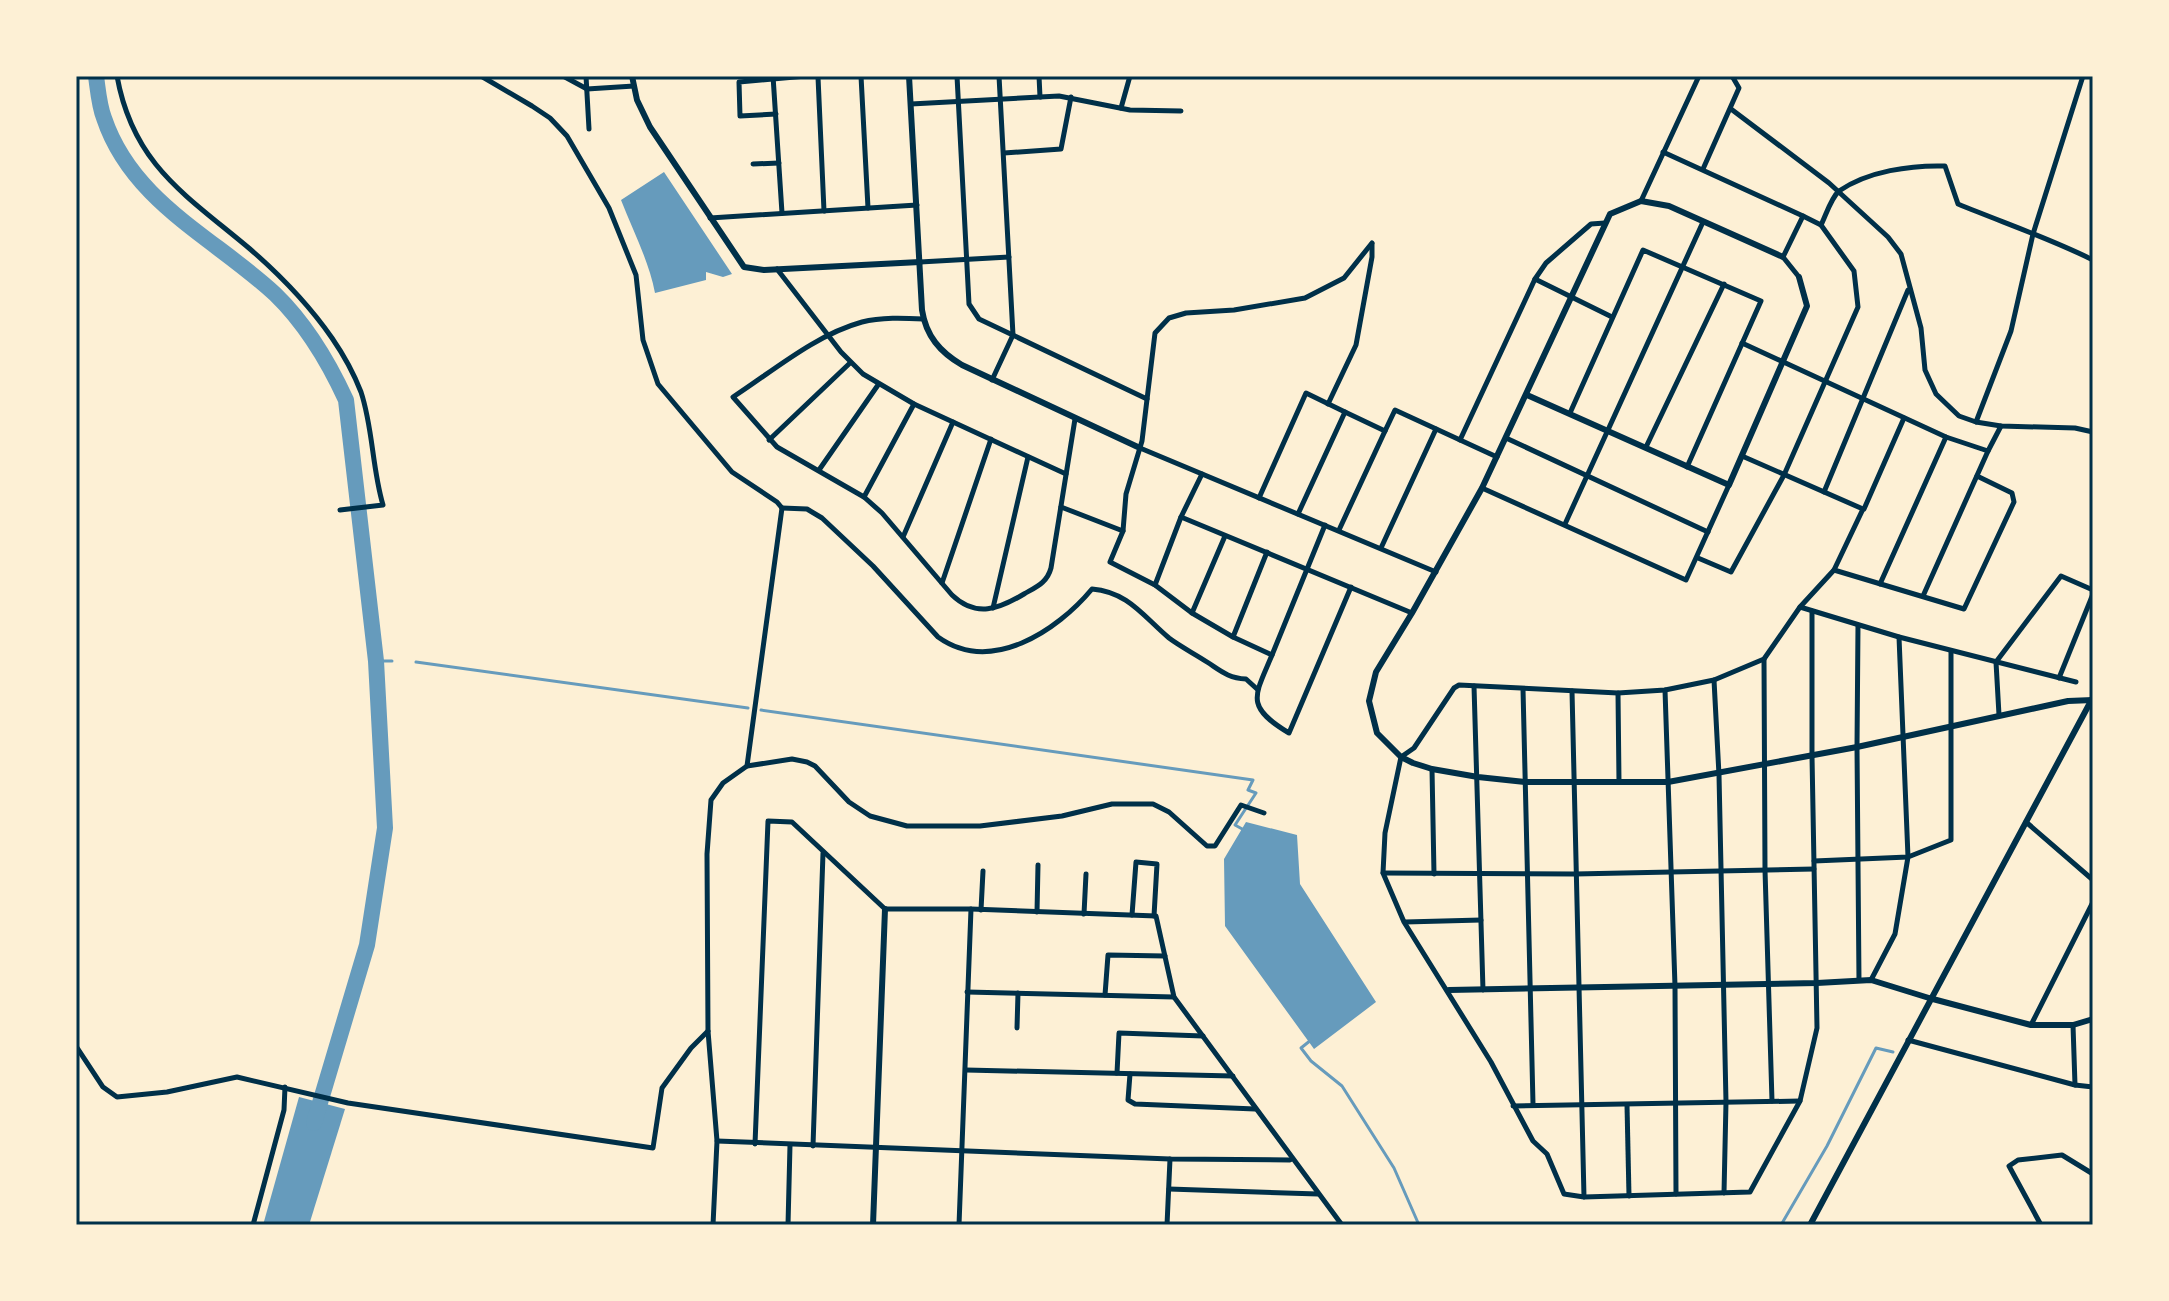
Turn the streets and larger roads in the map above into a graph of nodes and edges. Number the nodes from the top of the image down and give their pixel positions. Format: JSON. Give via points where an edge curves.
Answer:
{"nodes":[{"id":1,"x":117,"y":76,"type":"edge"},
{"id":2,"x":481,"y":76,"type":"edge"},
{"id":3,"x":563,"y":76,"type":"edge"},
{"id":4,"x":586,"y":76,"type":"edge"},
{"id":5,"x":632,"y":76,"type":"edge"},
{"id":6,"x":808,"y":76,"type":"edge"},
{"id":7,"x":826,"y":76,"type":"edge"},
{"id":8,"x":861,"y":76,"type":"edge"},
{"id":9,"x":909,"y":76,"type":"edge"},
{"id":10,"x":957,"y":76,"type":"edge"},
{"id":11,"x":999,"y":76,"type":"edge"},
{"id":12,"x":1039,"y":76,"type":"edge"},
{"id":13,"x":1130,"y":76,"type":"edge"},
{"id":14,"x":1699,"y":76,"type":"edge"},
{"id":15,"x":1732,"y":76,"type":"edge"},
{"id":16,"x":2083,"y":76,"type":"edge"},
{"id":17,"x":818,"y":77,"type":"edge"},
{"id":18,"x":774,"y":78,"type":"edge"},
{"id":19,"x":634,"y":86,"type":"junction"},
{"id":20,"x":587,"y":89,"type":"junction"},
{"id":21,"x":1040,"y":97,"type":"junction"},
{"id":22,"x":1071,"y":97,"type":"junction"},
{"id":23,"x":1000,"y":99,"type":"junction"},
{"id":24,"x":958,"y":101,"type":"junction"},
{"id":25,"x":911,"y":104,"type":"junction"},
{"id":26,"x":1121,"y":108,"type":"junction"},
{"id":27,"x":1731,"y":109,"type":"junction"},
{"id":28,"x":1181,"y":111,"type":"dead end"},
{"id":29,"x":776,"y":114,"type":"junction"},
{"id":30,"x":589,"y":129,"type":"dead end"},
{"id":31,"x":1663,"y":152,"type":"junction"},
{"id":32,"x":1004,"y":153,"type":"junction"},
{"id":33,"x":779,"y":163,"type":"junction"},
{"id":34,"x":753,"y":164,"type":"dead end"},
{"id":35,"x":1703,"y":169,"type":"junction"},
{"id":36,"x":1837,"y":193,"type":"junction"},
{"id":37,"x":1641,"y":201,"type":"junction"},
{"id":38,"x":917,"y":205,"type":"junction"},
{"id":39,"x":868,"y":208,"type":"junction"},
{"id":40,"x":824,"y":211,"type":"junction"},
{"id":41,"x":782,"y":213,"type":"junction"},
{"id":42,"x":1803,"y":216,"type":"junction"},
{"id":43,"x":709,"y":218,"type":"junction"},
{"id":44,"x":1703,"y":222,"type":"junction"},
{"id":45,"x":1605,"y":223,"type":"junction"},
{"id":46,"x":1821,"y":225,"type":"junction"},
{"id":47,"x":2033,"y":234,"type":"junction"},
{"id":48,"x":1009,"y":257,"type":"junction"},
{"id":49,"x":1783,"y":257,"type":"junction"},
{"id":50,"x":966,"y":260,"type":"junction"},
{"id":51,"x":2093,"y":260,"type":"edge"},
{"id":52,"x":920,"y":262,"type":"junction"},
{"id":53,"x":1683,"y":266,"type":"junction"},
{"id":54,"x":777,"y":269,"type":"junction"},
{"id":55,"x":1799,"y":277,"type":"joint"},
{"id":56,"x":1535,"y":279,"type":"junction"},
{"id":57,"x":1724,"y":284,"type":"junction"},
{"id":58,"x":1908,"y":289,"type":"junction"},
{"id":59,"x":1573,"y":298,"type":"junction"},
{"id":60,"x":1612,"y":317,"type":"junction"},
{"id":61,"x":924,"y":319,"type":"junction"},
{"id":62,"x":828,"y":335,"type":"junction"},
{"id":63,"x":1013,"y":335,"type":"junction"},
{"id":64,"x":1742,"y":343,"type":"junction"},
{"id":65,"x":1783,"y":360,"type":"junction"},
{"id":66,"x":850,"y":363,"type":"junction"},
{"id":67,"x":992,"y":380,"type":"junction"},
{"id":68,"x":1826,"y":381,"type":"junction"},
{"id":69,"x":878,"y":385,"type":"junction"},
{"id":70,"x":1527,"y":395,"type":"junction"},
{"id":71,"x":1147,"y":399,"type":"junction"},
{"id":72,"x":1863,"y":400,"type":"junction"},
{"id":73,"x":914,"y":404,"type":"junction"},
{"id":74,"x":1328,"y":404,"type":"junction"},
{"id":75,"x":1345,"y":412,"type":"junction"},
{"id":76,"x":1570,"y":413,"type":"junction"},
{"id":77,"x":1904,"y":418,"type":"junction"},
{"id":78,"x":1075,"y":419,"type":"junction"},
{"id":79,"x":953,"y":422,"type":"junction"},
{"id":80,"x":1976,"y":422,"type":"junction"},
{"id":81,"x":2001,"y":426,"type":"junction"},
{"id":82,"x":1436,"y":429,"type":"junction"},
{"id":83,"x":1608,"y":429,"type":"junction"},
{"id":84,"x":1385,"y":431,"type":"junction"},
{"id":85,"x":2093,"y":432,"type":"edge"},
{"id":86,"x":1946,"y":437,"type":"junction"},
{"id":87,"x":1506,"y":438,"type":"junction"},
{"id":88,"x":991,"y":439,"type":"junction"},
{"id":89,"x":769,"y":440,"type":"junction"},
{"id":90,"x":1460,"y":440,"type":"junction"},
{"id":91,"x":1646,"y":447,"type":"junction"},
{"id":92,"x":1140,"y":448,"type":"junction"},
{"id":93,"x":1988,"y":451,"type":"junction"},
{"id":94,"x":1742,"y":456,"type":"junction"},
{"id":95,"x":1028,"y":457,"type":"junction"},
{"id":96,"x":1497,"y":457,"type":"junction"},
{"id":97,"x":1687,"y":467,"type":"junction"},
{"id":98,"x":819,"y":470,"type":"junction"},
{"id":99,"x":1066,"y":474,"type":"junction"},
{"id":100,"x":1202,"y":474,"type":"junction"},
{"id":101,"x":1784,"y":475,"type":"junction"},
{"id":102,"x":1585,"y":476,"type":"junction"},
{"id":103,"x":1977,"y":476,"type":"junction"},
{"id":104,"x":1729,"y":485,"type":"junction"},
{"id":105,"x":1482,"y":488,"type":"junction"},
{"id":106,"x":1824,"y":492,"type":"junction"},
{"id":107,"x":864,"y":497,"type":"junction"},
{"id":108,"x":1259,"y":498,"type":"junction"},
{"id":109,"x":1061,"y":507,"type":"junction"},
{"id":110,"x":782,"y":508,"type":"junction"},
{"id":111,"x":1863,"y":509,"type":"junction"},
{"id":112,"x":340,"y":510,"type":"dead end"},
{"id":113,"x":1298,"y":514,"type":"junction"},
{"id":114,"x":1181,"y":517,"type":"junction"},
{"id":115,"x":1565,"y":524,"type":"junction"},
{"id":116,"x":1325,"y":525,"type":"junction"},
{"id":117,"x":1339,"y":530,"type":"junction"},
{"id":118,"x":1123,"y":531,"type":"junction"},
{"id":119,"x":1708,"y":532,"type":"junction"},
{"id":120,"x":1225,"y":536,"type":"junction"},
{"id":121,"x":903,"y":537,"type":"junction"},
{"id":122,"x":1381,"y":548,"type":"junction"},
{"id":123,"x":1267,"y":552,"type":"junction"},
{"id":124,"x":1698,"y":558,"type":"junction"},
{"id":125,"x":1308,"y":568,"type":"junction"},
{"id":126,"x":1834,"y":570,"type":"junction"},
{"id":127,"x":1436,"y":572,"type":"junction"},
{"id":128,"x":942,"y":583,"type":"junction"},
{"id":129,"x":1880,"y":584,"type":"junction"},
{"id":130,"x":1155,"y":585,"type":"junction"},
{"id":131,"x":1351,"y":587,"type":"junction"},
{"id":132,"x":2093,"y":592,"type":"edge"},
{"id":133,"x":1923,"y":596,"type":"junction"},
{"id":134,"x":1800,"y":607,"type":"junction"},
{"id":135,"x":993,"y":609,"type":"junction"},
{"id":136,"x":1812,"y":611,"type":"junction"},
{"id":137,"x":1192,"y":613,"type":"junction"},
{"id":138,"x":1412,"y":613,"type":"junction"},
{"id":139,"x":1858,"y":625,"type":"junction"},
{"id":140,"x":1233,"y":637,"type":"junction"},
{"id":141,"x":1899,"y":637,"type":"junction"},
{"id":142,"x":1951,"y":651,"type":"junction"},
{"id":143,"x":1272,"y":655,"type":"junction"},
{"id":144,"x":1764,"y":659,"type":"junction"},
{"id":145,"x":1996,"y":662,"type":"junction"},
{"id":146,"x":2059,"y":678,"type":"junction"},
{"id":147,"x":1714,"y":680,"type":"junction"},
{"id":148,"x":2076,"y":682,"type":"dead end"},
{"id":149,"x":1474,"y":686,"type":"junction"},
{"id":150,"x":1257,"y":689,"type":"junction"},
{"id":151,"x":1523,"y":689,"type":"junction"},
{"id":152,"x":1665,"y":690,"type":"junction"},
{"id":153,"x":1572,"y":691,"type":"junction"},
{"id":154,"x":1618,"y":693,"type":"junction"},
{"id":155,"x":2092,"y":699,"type":"edge"},
{"id":156,"x":1999,"y":715,"type":"junction"},
{"id":157,"x":1951,"y":726,"type":"junction"},
{"id":158,"x":1904,"y":735,"type":"junction"},
{"id":159,"x":1857,"y":747,"type":"junction"},
{"id":160,"x":1812,"y":756,"type":"junction"},
{"id":161,"x":1401,"y":757,"type":"junction"},
{"id":162,"x":747,"y":766,"type":"junction"},
{"id":163,"x":1765,"y":766,"type":"junction"},
{"id":164,"x":1432,"y":769,"type":"junction"},
{"id":165,"x":1719,"y":775,"type":"junction"},
{"id":166,"x":1478,"y":777,"type":"junction"},
{"id":167,"x":1525,"y":782,"type":"junction"},
{"id":168,"x":1619,"y":782,"type":"junction"},
{"id":169,"x":1668,"y":782,"type":"junction"},
{"id":170,"x":1573,"y":783,"type":"junction"},
{"id":171,"x":1264,"y":813,"type":"dead end"},
{"id":172,"x":2025,"y":821,"type":"junction"},
{"id":173,"x":823,"y":852,"type":"junction"},
{"id":174,"x":1908,"y":857,"type":"junction"},
{"id":175,"x":1859,"y":859,"type":"junction"},
{"id":176,"x":1814,"y":861,"type":"junction"},
{"id":177,"x":1038,"y":865,"type":"dead end"},
{"id":178,"x":1814,"y":869,"type":"junction"},
{"id":179,"x":1765,"y":870,"type":"junction"},
{"id":180,"x":983,"y":871,"type":"dead end"},
{"id":181,"x":1721,"y":871,"type":"junction"},
{"id":182,"x":1670,"y":872,"type":"junction"},
{"id":183,"x":1383,"y":873,"type":"junction"},
{"id":184,"x":1086,"y":874,"type":"dead end"},
{"id":185,"x":1434,"y":874,"type":"junction"},
{"id":186,"x":1479,"y":874,"type":"junction"},
{"id":187,"x":1528,"y":874,"type":"junction"},
{"id":188,"x":1575,"y":874,"type":"junction"},
{"id":189,"x":2093,"y":880,"type":"edge"},
{"id":190,"x":2093,"y":902,"type":"edge"},
{"id":191,"x":885,"y":909,"type":"junction"},
{"id":192,"x":971,"y":909,"type":"junction"},
{"id":193,"x":981,"y":910,"type":"junction"},
{"id":194,"x":1037,"y":912,"type":"junction"},
{"id":195,"x":1084,"y":914,"type":"junction"},
{"id":196,"x":1132,"y":915,"type":"junction"},
{"id":197,"x":1154,"y":916,"type":"junction"},
{"id":198,"x":1481,"y":920,"type":"junction"},
{"id":199,"x":1404,"y":922,"type":"junction"},
{"id":200,"x":1165,"y":956,"type":"junction"},
{"id":201,"x":1859,"y":980,"type":"junction"},
{"id":202,"x":1871,"y":980,"type":"junction"},
{"id":203,"x":1817,"y":983,"type":"junction"},
{"id":204,"x":1722,"y":984,"type":"junction"},
{"id":205,"x":1768,"y":984,"type":"junction"},
{"id":206,"x":1675,"y":986,"type":"junction"},
{"id":207,"x":1532,"y":988,"type":"junction"},
{"id":208,"x":1578,"y":988,"type":"junction"},
{"id":209,"x":1449,"y":990,"type":"junction"},
{"id":210,"x":1483,"y":990,"type":"junction"},
{"id":211,"x":967,"y":992,"type":"junction"},
{"id":212,"x":1018,"y":993,"type":"junction"},
{"id":213,"x":1105,"y":995,"type":"junction"},
{"id":214,"x":1174,"y":997,"type":"junction"},
{"id":215,"x":1929,"y":998,"type":"junction"},
{"id":216,"x":2093,"y":1019,"type":"edge"},
{"id":217,"x":2031,"y":1025,"type":"junction"},
{"id":218,"x":2073,"y":1025,"type":"junction"},
{"id":219,"x":1017,"y":1028,"type":"dead end"},
{"id":220,"x":708,"y":1031,"type":"junction"},
{"id":221,"x":1203,"y":1036,"type":"junction"},
{"id":222,"x":1907,"y":1040,"type":"junction"},
{"id":223,"x":76,"y":1046,"type":"edge"},
{"id":224,"x":966,"y":1070,"type":"junction"},
{"id":225,"x":1117,"y":1073,"type":"junction"},
{"id":226,"x":1130,"y":1074,"type":"junction"},
{"id":227,"x":1233,"y":1076,"type":"junction"},
{"id":228,"x":2075,"y":1085,"type":"junction"},
{"id":229,"x":285,"y":1087,"type":"junction"},
{"id":230,"x":2093,"y":1087,"type":"edge"},
{"id":231,"x":1772,"y":1101,"type":"junction"},
{"id":232,"x":1800,"y":1101,"type":"junction"},
{"id":233,"x":1726,"y":1102,"type":"junction"},
{"id":234,"x":1676,"y":1103,"type":"junction"},
{"id":235,"x":1533,"y":1104,"type":"junction"},
{"id":236,"x":1581,"y":1104,"type":"junction"},
{"id":237,"x":1627,"y":1105,"type":"junction"},
{"id":238,"x":1513,"y":1106,"type":"junction"},
{"id":239,"x":1256,"y":1109,"type":"junction"},
{"id":240,"x":717,"y":1141,"type":"junction"},
{"id":241,"x":755,"y":1144,"type":"junction"},
{"id":242,"x":790,"y":1145,"type":"junction"},
{"id":243,"x":813,"y":1146,"type":"junction"},
{"id":244,"x":876,"y":1146,"type":"junction"},
{"id":245,"x":961,"y":1151,"type":"junction"},
{"id":246,"x":1170,"y":1159,"type":"junction"},
{"id":247,"x":1291,"y":1160,"type":"junction"},
{"id":248,"x":2093,"y":1174,"type":"edge"},
{"id":249,"x":1169,"y":1189,"type":"junction"},
{"id":250,"x":1724,"y":1193,"type":"junction"},
{"id":251,"x":1318,"y":1194,"type":"junction"},
{"id":252,"x":1676,"y":1194,"type":"junction"},
{"id":253,"x":1629,"y":1196,"type":"junction"},
{"id":254,"x":1584,"y":1197,"type":"junction"},
{"id":255,"x":253,"y":1225,"type":"edge"},
{"id":256,"x":713,"y":1225,"type":"edge"},
{"id":257,"x":788,"y":1225,"type":"edge"},
{"id":258,"x":873,"y":1225,"type":"edge"},
{"id":259,"x":959,"y":1225,"type":"edge"},
{"id":260,"x":1167,"y":1225,"type":"edge"},
{"id":261,"x":1342,"y":1225,"type":"edge"},
{"id":262,"x":1810,"y":1225,"type":"edge"},
{"id":263,"x":2041,"y":1225,"type":"edge"}],
"edges":[{"from":1,"to":112,"type":"street","via":[[131,127],[153,161],[299,296],[333,340],[360,391],[380,505]]},
{"from":2,"to":110,"type":"street","via":[[550,118],[567,136],[609,208],[636,275],[643,340],[658,384],[732,472]]},
{"from":3,"to":20,"type":"street"},
{"from":4,"to":20,"type":"street"},
{"from":5,"to":19,"type":"street"},
{"from":6,"to":17,"type":"street"},
{"from":6,"to":18,"type":"street"},
{"from":7,"to":17,"type":"street"},
{"from":8,"to":39,"type":"street"},
{"from":9,"to":25,"type":"street"},
{"from":10,"to":24,"type":"street"},
{"from":11,"to":23,"type":"street"},
{"from":12,"to":21,"type":"street"},
{"from":13,"to":26,"type":"street"},
{"from":14,"to":31,"type":"street"},
{"from":15,"to":27,"type":"street","via":[[1739,88]]},
{"from":16,"to":47,"type":"street"},
{"from":17,"to":40,"type":"street"},
{"from":18,"to":29,"type":"street"},
{"from":18,"to":29,"type":"street","via":[[739,82],[740,116]]},
{"from":19,"to":20,"type":"street"},
{"from":19,"to":43,"type":"street","via":[[645,119]]},
{"from":20,"to":30,"type":"street"},
{"from":21,"to":22,"type":"street"},
{"from":21,"to":23,"type":"street"},
{"from":22,"to":26,"type":"street"},
{"from":22,"to":32,"type":"street","via":[[1061,149]]},
{"from":23,"to":24,"type":"street"},
{"from":23,"to":32,"type":"street"},
{"from":24,"to":25,"type":"street"},
{"from":24,"to":50,"type":"street"},
{"from":25,"to":38,"type":"street"},
{"from":26,"to":28,"type":"street"},
{"from":27,"to":35,"type":"street"},
{"from":27,"to":36,"type":"street"},
{"from":29,"to":33,"type":"street"},
{"from":31,"to":35,"type":"street"},
{"from":31,"to":37,"type":"street"},
{"from":32,"to":48,"type":"street"},
{"from":33,"to":34,"type":"street"},
{"from":33,"to":41,"type":"street"},
{"from":35,"to":42,"type":"street"},
{"from":36,"to":46,"type":"street"},
{"from":36,"to":47,"type":"street","via":[[1875,175],[1945,166],[1958,204]]},
{"from":36,"to":58,"type":"street","via":[[1901,254]]},
{"from":37,"to":44,"type":"street","via":[[1669,206]]},
{"from":37,"to":45,"type":"street","via":[[1610,214]]},
{"from":38,"to":39,"type":"street"},
{"from":38,"to":52,"type":"street"},
{"from":39,"to":40,"type":"street"},
{"from":40,"to":41,"type":"street"},
{"from":41,"to":43,"type":"street"},
{"from":42,"to":46,"type":"street"},
{"from":42,"to":49,"type":"street"},
{"from":43,"to":54,"type":"street","via":[[744,267]]},
{"from":44,"to":49,"type":"street"},
{"from":44,"to":53,"type":"street"},
{"from":45,"to":56,"type":"street","via":[[1591,224]]},
{"from":45,"to":59,"type":"street"},
{"from":46,"to":68,"type":"street","via":[[1854,271],[1858,307]]},
{"from":47,"to":51,"type":"street"},
{"from":47,"to":80,"type":"street","via":[[2011,331]]},
{"from":48,"to":50,"type":"street"},
{"from":48,"to":63,"type":"street"},
{"from":49,"to":55,"type":"street"},
{"from":50,"to":52,"type":"street"},
{"from":50,"to":63,"type":"street","via":[[972,312]]},
{"from":52,"to":54,"type":"street"},
{"from":52,"to":61,"type":"street"},
{"from":53,"to":57,"type":"street"},
{"from":53,"to":60,"type":"street","via":[[1643,250]]},
{"from":53,"to":83,"type":"street"},
{"from":54,"to":62,"type":"street"},
{"from":55,"to":65,"type":"street","via":[[1807,306]]},
{"from":56,"to":59,"type":"street"},
{"from":56,"to":90,"type":"street"},
{"from":57,"to":64,"type":"street","via":[[1761,301]]},
{"from":57,"to":91,"type":"street"},
{"from":58,"to":72,"type":"street"},
{"from":58,"to":80,"type":"street","via":[[1921,328],[1925,370],[1936,394],[1959,416]]},
{"from":59,"to":60,"type":"street"},
{"from":59,"to":70,"type":"street"},
{"from":60,"to":76,"type":"street"},
{"from":61,"to":62,"type":"street","via":[[863,322]]},
{"from":61,"to":67,"type":"street","via":[[940,350]]},
{"from":62,"to":66,"type":"street"},
{"from":62,"to":89,"type":"street","via":[[733,397]]},
{"from":63,"to":67,"type":"street"},
{"from":63,"to":71,"type":"street"},
{"from":64,"to":65,"type":"street"},
{"from":64,"to":97,"type":"street"},
{"from":65,"to":68,"type":"street"},
{"from":65,"to":94,"type":"street"},
{"from":66,"to":69,"type":"street"},
{"from":66,"to":89,"type":"street"},
{"from":67,"to":78,"type":"street"},
{"from":68,"to":72,"type":"street"},
{"from":68,"to":101,"type":"street"},
{"from":69,"to":73,"type":"street"},
{"from":69,"to":98,"type":"street"},
{"from":70,"to":76,"type":"street"},
{"from":70,"to":87,"type":"street"},
{"from":71,"to":74,"type":"street","via":[[1155,333],[1169,318],[1305,298],[1344,278],[1372,243],[1356,345]]},
{"from":71,"to":92,"type":"street"},
{"from":72,"to":77,"type":"street"},
{"from":72,"to":106,"type":"street"},
{"from":73,"to":79,"type":"street"},
{"from":73,"to":107,"type":"street"},
{"from":74,"to":75,"type":"street"},
{"from":74,"to":108,"type":"street","via":[[1306,393]]},
{"from":75,"to":84,"type":"street"},
{"from":75,"to":113,"type":"street"},
{"from":76,"to":83,"type":"street"},
{"from":77,"to":86,"type":"street"},
{"from":77,"to":111,"type":"street"},
{"from":78,"to":92,"type":"street"},
{"from":78,"to":99,"type":"street"},
{"from":79,"to":88,"type":"street"},
{"from":79,"to":121,"type":"street"},
{"from":80,"to":81,"type":"street"},
{"from":81,"to":85,"type":"street"},
{"from":81,"to":93,"type":"street"},
{"from":82,"to":84,"type":"street","via":[[1395,410]]},
{"from":82,"to":90,"type":"street"},
{"from":82,"to":122,"type":"street"},
{"from":83,"to":91,"type":"street"},
{"from":83,"to":102,"type":"street"},
{"from":84,"to":117,"type":"street"},
{"from":86,"to":93,"type":"street"},
{"from":86,"to":129,"type":"street"},
{"from":87,"to":96,"type":"street"},
{"from":87,"to":102,"type":"street"},
{"from":88,"to":95,"type":"street"},
{"from":88,"to":128,"type":"street"},
{"from":89,"to":98,"type":"street"},
{"from":90,"to":96,"type":"street"},
{"from":91,"to":97,"type":"street"},
{"from":92,"to":100,"type":"street"},
{"from":92,"to":118,"type":"street","via":[[1126,494]]},
{"from":93,"to":103,"type":"street"},
{"from":94,"to":101,"type":"street"},
{"from":94,"to":104,"type":"street"},
{"from":95,"to":99,"type":"street"},
{"from":95,"to":135,"type":"street"},
{"from":96,"to":105,"type":"street"},
{"from":97,"to":104,"type":"street"},
{"from":98,"to":107,"type":"street"},
{"from":99,"to":109,"type":"street"},
{"from":100,"to":108,"type":"street"},
{"from":100,"to":114,"type":"street"},
{"from":101,"to":106,"type":"street"},
{"from":101,"to":124,"type":"street","via":[[1731,572]]},
{"from":102,"to":115,"type":"street"},
{"from":102,"to":119,"type":"street"},
{"from":103,"to":133,"type":"street"},
{"from":103,"to":133,"type":"street","via":[[2012,493],[2014,502],[1964,609]]},
{"from":104,"to":119,"type":"street"},
{"from":105,"to":115,"type":"street"},
{"from":105,"to":127,"type":"street"},
{"from":106,"to":111,"type":"street"},
{"from":107,"to":121,"type":"street"},
{"from":108,"to":113,"type":"street"},
{"from":109,"to":118,"type":"street"},
{"from":109,"to":135,"type":"street","via":[[1047,580]]},
{"from":110,"to":150,"type":"street","via":[[807,509],[822,518],[949,646],[974,651],[1024,643],[1060,622],[1092,589],[1106,590],[1222,674],[1246,679]]},
{"from":110,"to":162,"type":"street"},
{"from":111,"to":126,"type":"street"},
{"from":113,"to":116,"type":"street"},
{"from":114,"to":120,"type":"street"},
{"from":114,"to":130,"type":"street"},
{"from":115,"to":124,"type":"street","via":[[1686,580]]},
{"from":116,"to":117,"type":"street"},
{"from":116,"to":125,"type":"street"},
{"from":117,"to":122,"type":"street"},
{"from":118,"to":130,"type":"street","via":[[1110,562]]},
{"from":119,"to":124,"type":"street"},
{"from":120,"to":123,"type":"street"},
{"from":120,"to":137,"type":"street"},
{"from":121,"to":128,"type":"street"},
{"from":122,"to":127,"type":"street"},
{"from":123,"to":125,"type":"street"},
{"from":123,"to":140,"type":"street"},
{"from":125,"to":131,"type":"street"},
{"from":125,"to":143,"type":"street"},
{"from":126,"to":129,"type":"street"},
{"from":126,"to":134,"type":"street"},
{"from":127,"to":138,"type":"street"},
{"from":128,"to":135,"type":"street","via":[[963,605]]},
{"from":129,"to":133,"type":"street"},
{"from":130,"to":137,"type":"street"},
{"from":131,"to":138,"type":"street"},
{"from":131,"to":150,"type":"street","via":[[1289,733],[1257,705]]},
{"from":132,"to":145,"type":"street","via":[[2061,576]]},
{"from":132,"to":146,"type":"street"},
{"from":134,"to":136,"type":"street"},
{"from":134,"to":144,"type":"street"},
{"from":136,"to":139,"type":"street"},
{"from":136,"to":160,"type":"street"},
{"from":137,"to":140,"type":"street"},
{"from":138,"to":161,"type":"street","via":[[1376,672],[1369,701],[1377,733]]},
{"from":139,"to":141,"type":"street"},
{"from":139,"to":159,"type":"street"},
{"from":140,"to":143,"type":"street"},
{"from":141,"to":142,"type":"street"},
{"from":141,"to":158,"type":"street"},
{"from":142,"to":145,"type":"street"},
{"from":142,"to":157,"type":"street"},
{"from":143,"to":150,"type":"street"},
{"from":144,"to":147,"type":"street"},
{"from":144,"to":163,"type":"street"},
{"from":145,"to":146,"type":"street"},
{"from":145,"to":156,"type":"street"},
{"from":146,"to":148,"type":"street"},
{"from":147,"to":152,"type":"street"},
{"from":147,"to":165,"type":"street"},
{"from":149,"to":151,"type":"street"},
{"from":149,"to":161,"type":"street","via":[[1454,688],[1414,748]]},
{"from":149,"to":166,"type":"street"},
{"from":151,"to":153,"type":"street"},
{"from":151,"to":167,"type":"street"},
{"from":152,"to":154,"type":"street"},
{"from":152,"to":169,"type":"street"},
{"from":153,"to":154,"type":"street"},
{"from":153,"to":170,"type":"street"},
{"from":154,"to":168,"type":"street"},
{"from":155,"to":156,"type":"street"},
{"from":155,"to":172,"type":"street"},
{"from":156,"to":157,"type":"street"},
{"from":157,"to":158,"type":"street"},
{"from":157,"to":174,"type":"street","via":[[1951,840]]},
{"from":158,"to":159,"type":"street"},
{"from":158,"to":174,"type":"street"},
{"from":159,"to":160,"type":"street"},
{"from":159,"to":175,"type":"street"},
{"from":160,"to":163,"type":"street"},
{"from":160,"to":176,"type":"street"},
{"from":161,"to":164,"type":"street"},
{"from":161,"to":183,"type":"street","via":[[1385,833]]},
{"from":162,"to":171,"type":"street","via":[[807,762],[870,816],[907,826],[980,826],[1130,802],[1169,812],[1207,846],[1215,846],[1241,805]]},
{"from":162,"to":220,"type":"street","via":[[723,783],[711,800]]},
{"from":163,"to":165,"type":"street"},
{"from":163,"to":179,"type":"street"},
{"from":164,"to":166,"type":"street"},
{"from":164,"to":185,"type":"street"},
{"from":165,"to":169,"type":"street"},
{"from":165,"to":181,"type":"street"},
{"from":166,"to":167,"type":"street"},
{"from":166,"to":186,"type":"street"},
{"from":167,"to":170,"type":"street"},
{"from":167,"to":187,"type":"street"},
{"from":168,"to":169,"type":"street"},
{"from":168,"to":170,"type":"street"},
{"from":169,"to":182,"type":"street"},
{"from":170,"to":188,"type":"street"},
{"from":172,"to":189,"type":"street"},
{"from":172,"to":215,"type":"street"},
{"from":173,"to":191,"type":"street"},
{"from":173,"to":241,"type":"street","via":[[792,822],[768,821]]},
{"from":173,"to":243,"type":"street"},
{"from":174,"to":175,"type":"street"},
{"from":174,"to":202,"type":"street","via":[[1895,934]]},
{"from":175,"to":176,"type":"street"},
{"from":175,"to":201,"type":"street"},
{"from":176,"to":178,"type":"street"},
{"from":177,"to":194,"type":"street"},
{"from":178,"to":179,"type":"street"},
{"from":178,"to":203,"type":"street"},
{"from":179,"to":181,"type":"street"},
{"from":179,"to":205,"type":"street"},
{"from":180,"to":193,"type":"street"},
{"from":181,"to":182,"type":"street"},
{"from":181,"to":204,"type":"street"},
{"from":182,"to":188,"type":"street"},
{"from":182,"to":206,"type":"street"},
{"from":183,"to":185,"type":"street"},
{"from":183,"to":199,"type":"street"},
{"from":184,"to":195,"type":"street"},
{"from":185,"to":186,"type":"street"},
{"from":186,"to":187,"type":"street"},
{"from":186,"to":198,"type":"street"},
{"from":187,"to":188,"type":"street"},
{"from":187,"to":207,"type":"street"},
{"from":188,"to":208,"type":"street"},
{"from":190,"to":217,"type":"street"},
{"from":191,"to":192,"type":"street"},
{"from":191,"to":244,"type":"street"},
{"from":192,"to":193,"type":"street"},
{"from":192,"to":211,"type":"street"},
{"from":193,"to":194,"type":"street"},
{"from":194,"to":195,"type":"street"},
{"from":195,"to":196,"type":"street"},
{"from":196,"to":197,"type":"street"},
{"from":196,"to":197,"type":"street","via":[[1136,862],[1157,864]]},
{"from":197,"to":200,"type":"street"},
{"from":198,"to":199,"type":"street"},
{"from":198,"to":210,"type":"street"},
{"from":199,"to":209,"type":"street"},
{"from":200,"to":213,"type":"street","via":[[1108,955]]},
{"from":200,"to":214,"type":"street"},
{"from":201,"to":202,"type":"street"},
{"from":201,"to":203,"type":"street"},
{"from":202,"to":215,"type":"street"},
{"from":203,"to":205,"type":"street"},
{"from":203,"to":232,"type":"street","via":[[1817,1028]]},
{"from":204,"to":205,"type":"street"},
{"from":204,"to":206,"type":"street"},
{"from":204,"to":233,"type":"street"},
{"from":205,"to":231,"type":"street"},
{"from":206,"to":208,"type":"street"},
{"from":206,"to":234,"type":"street"},
{"from":207,"to":208,"type":"street"},
{"from":207,"to":210,"type":"street"},
{"from":207,"to":235,"type":"street"},
{"from":208,"to":236,"type":"street"},
{"from":209,"to":210,"type":"street"},
{"from":209,"to":238,"type":"street"},
{"from":211,"to":212,"type":"street"},
{"from":211,"to":224,"type":"street"},
{"from":212,"to":213,"type":"street"},
{"from":212,"to":219,"type":"street"},
{"from":213,"to":214,"type":"street"},
{"from":214,"to":221,"type":"street"},
{"from":215,"to":217,"type":"street"},
{"from":215,"to":222,"type":"street"},
{"from":216,"to":218,"type":"street"},
{"from":217,"to":218,"type":"street"},
{"from":218,"to":228,"type":"street"},
{"from":220,"to":229,"type":"street","via":[[662,1088],[653,1148],[348,1103]]},
{"from":220,"to":240,"type":"street"},
{"from":221,"to":225,"type":"street","via":[[1119,1033]]},
{"from":221,"to":227,"type":"street"},
{"from":222,"to":228,"type":"street"},
{"from":222,"to":262,"type":"street"},
{"from":223,"to":229,"type":"street","via":[[103,1087],[117,1097],[237,1077]]},
{"from":224,"to":225,"type":"street"},
{"from":224,"to":245,"type":"street"},
{"from":225,"to":226,"type":"street"},
{"from":226,"to":227,"type":"street"},
{"from":226,"to":239,"type":"street","via":[[1128,1100],[1135,1104]]},
{"from":227,"to":239,"type":"street"},
{"from":228,"to":230,"type":"street"},
{"from":229,"to":255,"type":"street","via":[[284,1110]]},
{"from":231,"to":232,"type":"street"},
{"from":231,"to":233,"type":"street"},
{"from":232,"to":250,"type":"street","via":[[1750,1192]]},
{"from":233,"to":234,"type":"street"},
{"from":233,"to":250,"type":"street"},
{"from":234,"to":237,"type":"street"},
{"from":234,"to":252,"type":"street"},
{"from":235,"to":236,"type":"street"},
{"from":235,"to":238,"type":"street"},
{"from":236,"to":237,"type":"street"},
{"from":236,"to":254,"type":"street"},
{"from":237,"to":253,"type":"street"},
{"from":238,"to":254,"type":"street","via":[[1547,1154],[1564,1194]]},
{"from":239,"to":247,"type":"street"},
{"from":240,"to":241,"type":"street"},
{"from":240,"to":256,"type":"street"},
{"from":241,"to":242,"type":"street"},
{"from":242,"to":243,"type":"street"},
{"from":242,"to":257,"type":"street"},
{"from":243,"to":244,"type":"street"},
{"from":244,"to":245,"type":"street"},
{"from":244,"to":258,"type":"street"},
{"from":245,"to":246,"type":"street"},
{"from":245,"to":259,"type":"street"},
{"from":246,"to":247,"type":"street"},
{"from":246,"to":249,"type":"street"},
{"from":247,"to":251,"type":"street"},
{"from":248,"to":263,"type":"street","via":[[2062,1155],[2018,1160],[2009,1166]]},
{"from":249,"to":251,"type":"street"},
{"from":249,"to":260,"type":"street"},
{"from":250,"to":252,"type":"street"},
{"from":251,"to":261,"type":"street"},
{"from":252,"to":253,"type":"street"},
{"from":253,"to":254,"type":"street"}]}
